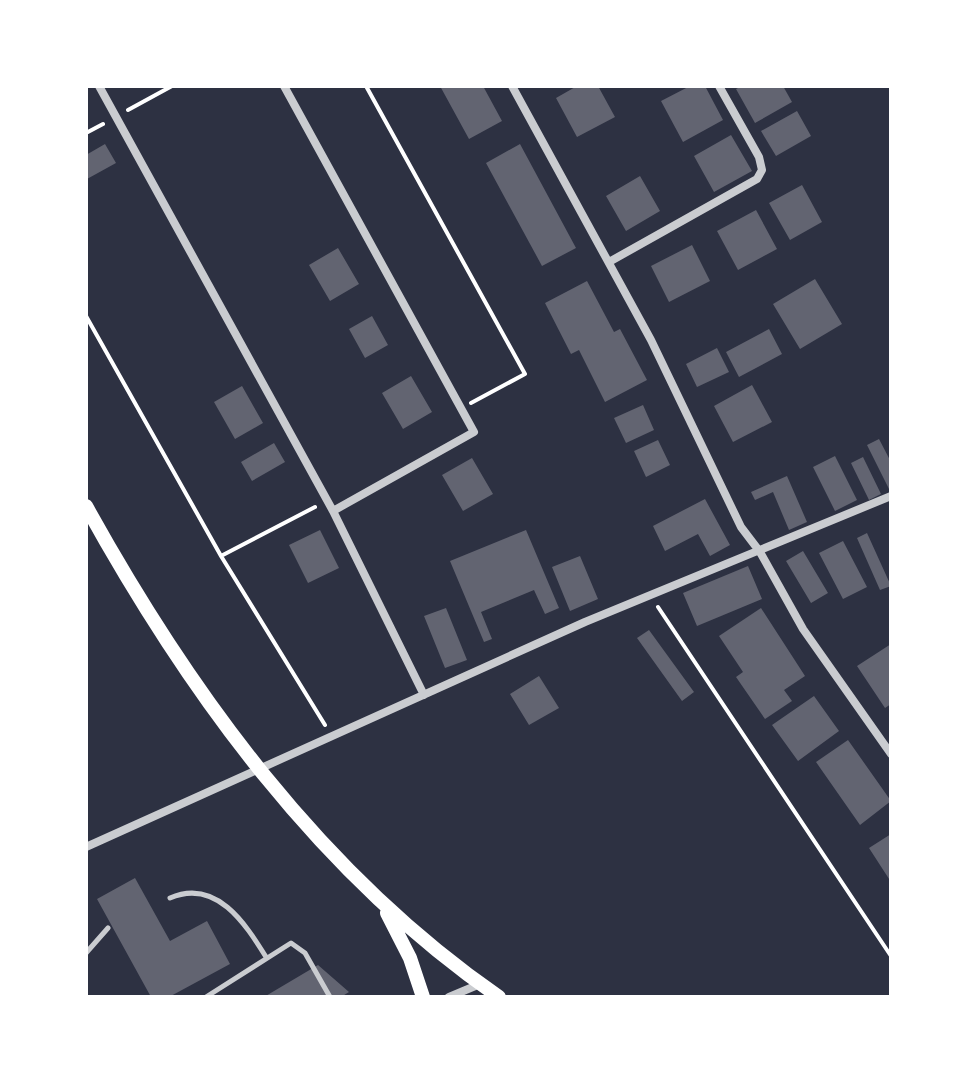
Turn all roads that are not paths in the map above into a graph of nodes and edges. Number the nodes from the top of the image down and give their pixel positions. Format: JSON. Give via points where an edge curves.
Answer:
{"nodes":[{"id":1,"x":99,"y":86,"type":"edge"},
{"id":2,"x":284,"y":86,"type":"edge"},
{"id":3,"x":512,"y":86,"type":"edge"},
{"id":4,"x":719,"y":86,"type":"edge"},
{"id":5,"x":609,"y":262,"type":"junction"},
{"id":6,"x":891,"y":496,"type":"edge"},
{"id":7,"x":86,"y":506,"type":"edge"},
{"id":8,"x":333,"y":511,"type":"junction"},
{"id":9,"x":760,"y":552,"type":"junction"},
{"id":10,"x":424,"y":695,"type":"junction"},
{"id":11,"x":891,"y":754,"type":"edge"},
{"id":12,"x":86,"y":847,"type":"edge"},
{"id":13,"x":170,"y":898,"type":"dead end"},
{"id":14,"x":383,"y":905,"type":"junction"},
{"id":15,"x":108,"y":928,"type":"dead end"},
{"id":16,"x":86,"y":953,"type":"edge"},
{"id":17,"x":266,"y":957,"type":"junction"},
{"id":18,"x":480,"y":984,"type":"junction"},
{"id":19,"x":206,"y":997,"type":"edge"},
{"id":20,"x":330,"y":997,"type":"edge"},
{"id":21,"x":423,"y":997,"type":"edge"},
{"id":22,"x":449,"y":997,"type":"edge"},
{"id":23,"x":499,"y":997,"type":"edge"}],
"edges":[{"from":1,"to":8,"type":"street"},
{"from":2,"to":8,"type":"street","via":[[474,432]]},
{"from":3,"to":5,"type":"street"},
{"from":4,"to":5,"type":"street","via":[[759,157],[762,170],[757,179]]},
{"from":5,"to":9,"type":"street","via":[[722,492]]},
{"from":6,"to":9,"type":"street"},
{"from":7,"to":14,"type":"main road","via":[[137,599],[213,710],[276,789]]},
{"from":8,"to":10,"type":"street"},
{"from":9,"to":10,"type":"street"},
{"from":9,"to":11,"type":"street","via":[[803,629]]},
{"from":10,"to":12,"type":"street"},
{"from":13,"to":17,"type":"lane","via":[[185,891],[222,900]]},
{"from":14,"to":18,"type":"main road"},
{"from":14,"to":21,"type":"main road"},
{"from":15,"to":16,"type":"lane"},
{"from":17,"to":19,"type":"lane"},
{"from":17,"to":20,"type":"lane","via":[[291,943],[299,946]]},
{"from":18,"to":22,"type":"street"},
{"from":18,"to":23,"type":"main road"}]}
